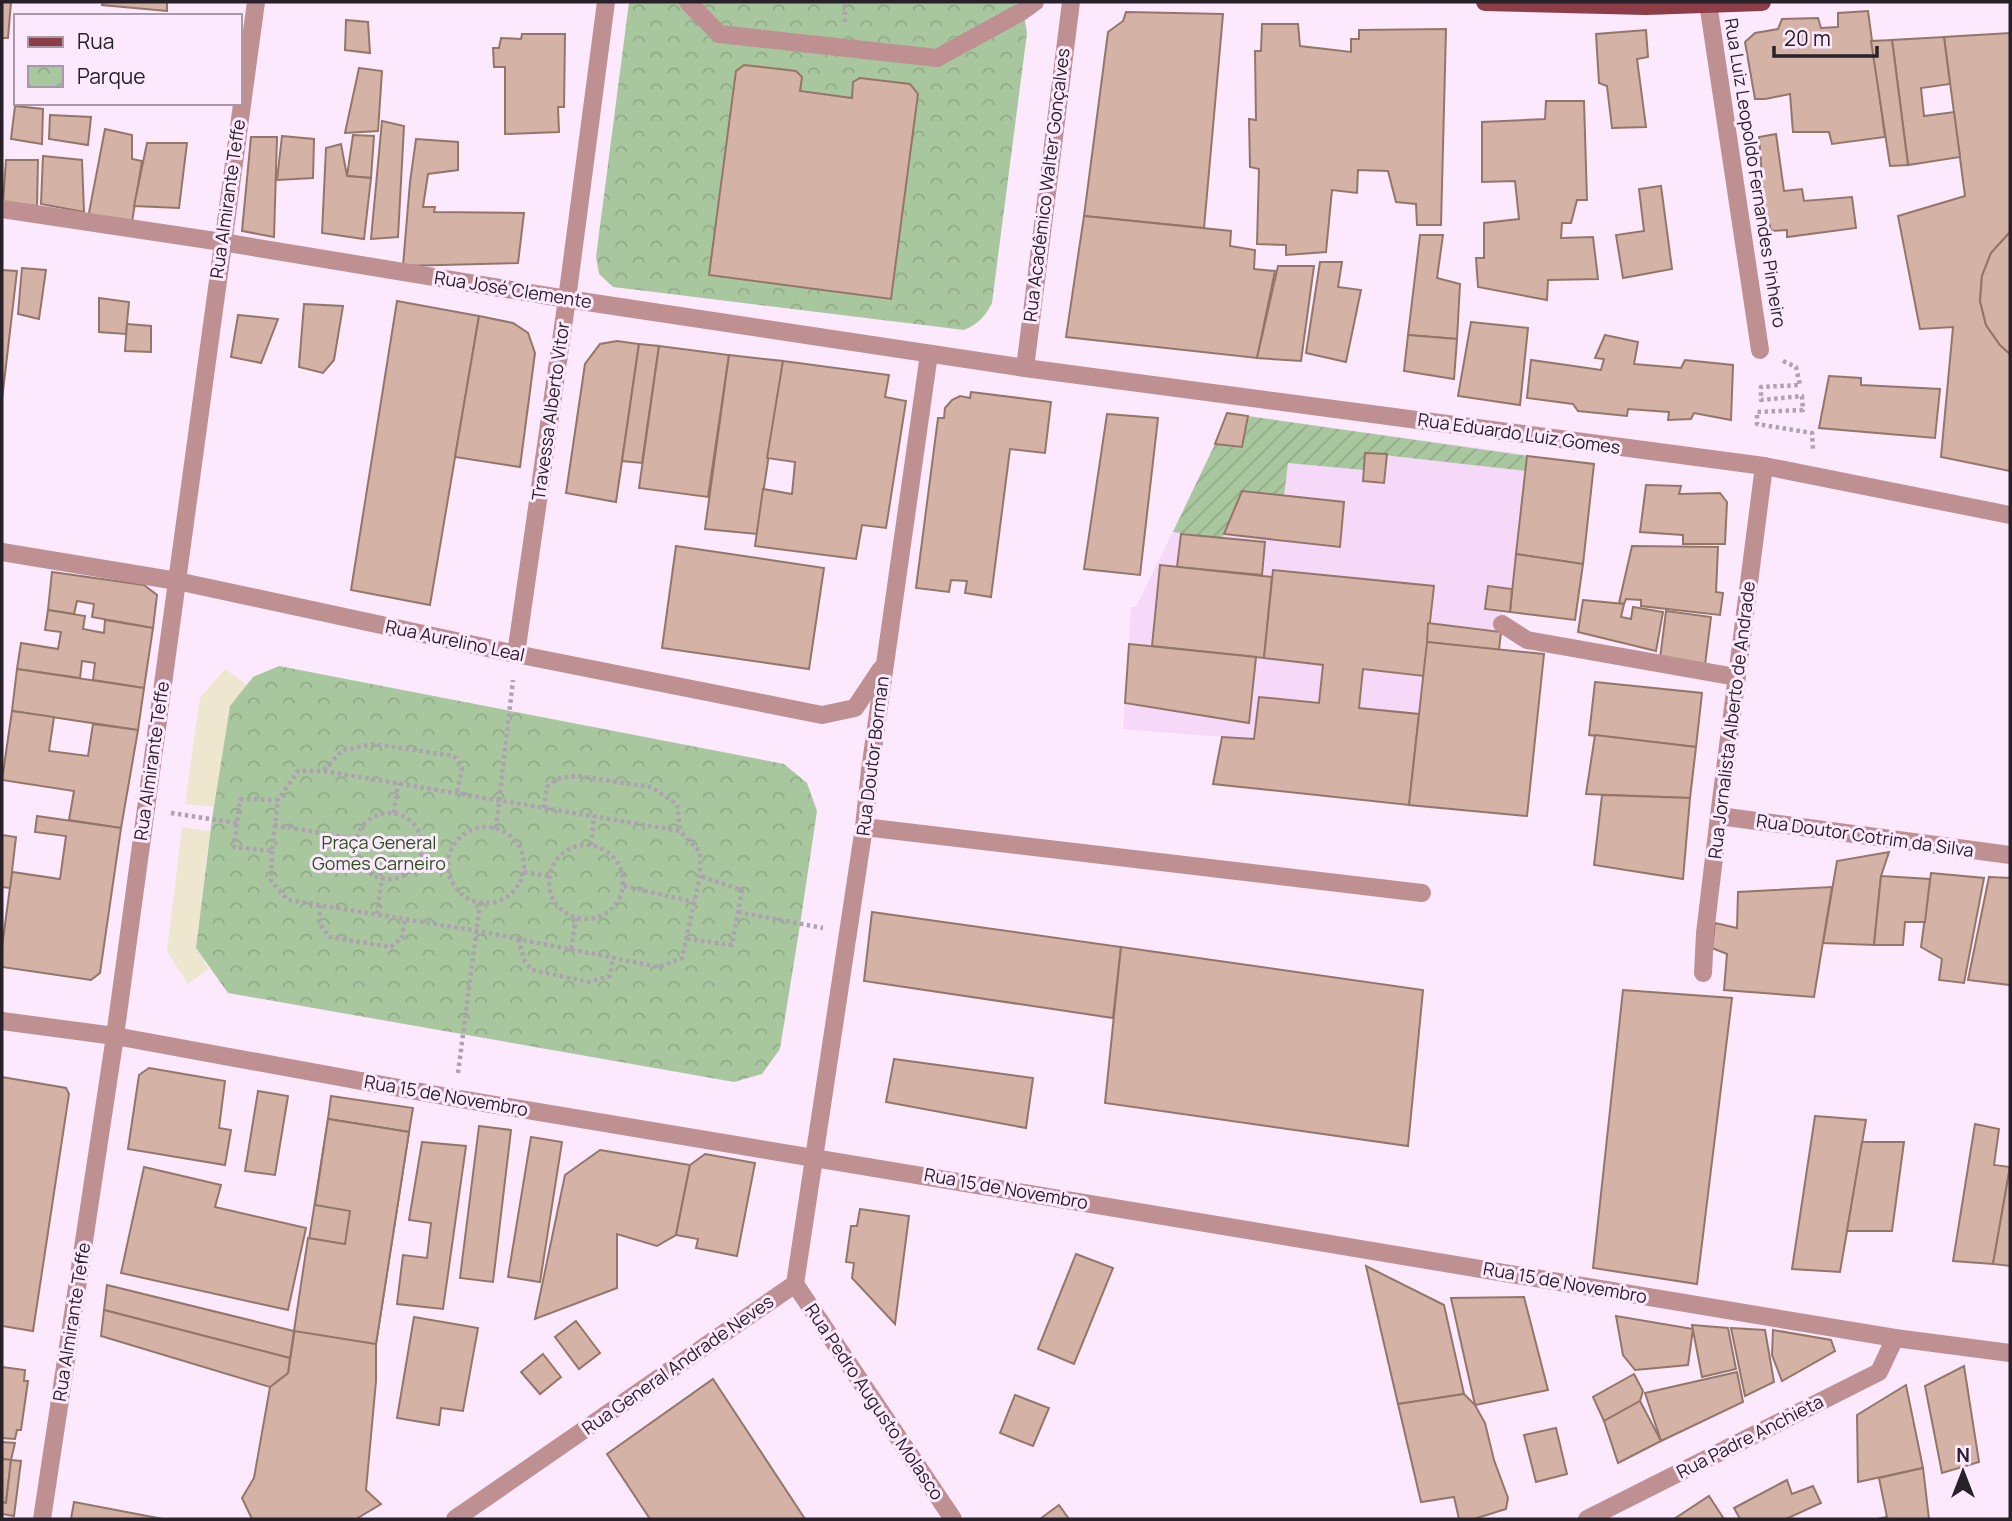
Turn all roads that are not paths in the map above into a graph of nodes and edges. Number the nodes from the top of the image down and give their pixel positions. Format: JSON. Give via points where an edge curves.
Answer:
{"nodes":[{"id":1,"x":256,"y":2,"type":"edge"},
{"id":2,"x":607,"y":2,"type":"edge"},
{"id":3,"x":688,"y":2,"type":"edge"},
{"id":4,"x":1035,"y":2,"type":"edge"},
{"id":5,"x":1071,"y":2,"type":"edge"},
{"id":6,"x":1485,"y":2,"type":"edge"},
{"id":7,"x":1762,"y":2,"type":"edge"},
{"id":8,"x":1708,"y":3,"type":"edge"},
{"id":9,"x":242,"y":101,"type":"edge"},
{"id":10,"x":241,"y":105,"type":"edge"},
{"id":11,"x":2,"y":209,"type":"edge"},
{"id":12,"x":222,"y":242,"type":"junction"},
{"id":13,"x":567,"y":299,"type":"junction"},
{"id":14,"x":1760,"y":350,"type":"dead end"},
{"id":15,"x":929,"y":354,"type":"junction"},
{"id":16,"x":1025,"y":368,"type":"junction"},
{"id":17,"x":1764,"y":466,"type":"junction"},
{"id":18,"x":2010,"y":514,"type":"edge"},
{"id":19,"x":2,"y":552,"type":"edge"},
{"id":20,"x":177,"y":581,"type":"junction"},
{"id":21,"x":1502,"y":624,"type":"dead end"},
{"id":22,"x":516,"y":654,"type":"junction"},
{"id":23,"x":884,"y":664,"type":"junction"},
{"id":24,"x":1736,"y":677,"type":"junction"},
{"id":25,"x":1719,"y":816,"type":"junction"},
{"id":26,"x":864,"y":827,"type":"junction"},
{"id":27,"x":2010,"y":855,"type":"edge"},
{"id":28,"x":1422,"y":893,"type":"dead end"},
{"id":29,"x":1703,"y":973,"type":"dead end"},
{"id":30,"x":2,"y":1021,"type":"edge"},
{"id":31,"x":115,"y":1036,"type":"junction"},
{"id":32,"x":815,"y":1157,"type":"junction"},
{"id":33,"x":795,"y":1284,"type":"junction"},
{"id":34,"x":1895,"y":1338,"type":"junction"},
{"id":35,"x":2010,"y":1353,"type":"edge"},
{"id":36,"x":42,"y":1519,"type":"edge"},
{"id":37,"x":455,"y":1519,"type":"edge"},
{"id":38,"x":953,"y":1519,"type":"edge"},
{"id":39,"x":1587,"y":1519,"type":"edge"}],
"edges":[{"from":1,"to":9,"type":"street","name":"Rua Almirante Teffe"},
{"from":2,"to":13,"type":"street","name":"Travessa Alberto Vitor"},
{"from":3,"to":4,"type":"street","via":[[719,34],[937,58]]},
{"from":5,"to":16,"type":"street","name":"Rua Acadêmico Walter Gonçalves"},
{"from":6,"to":8,"type":"main road"},
{"from":7,"to":8,"type":"main road"},
{"from":8,"to":14,"type":"street","name":"Rua Luiz Leopoldo Fernandes Pinheiro"},
{"from":10,"to":12,"type":"street","name":"Rua Almirante Teffe"},
{"from":11,"to":12,"type":"street","name":"Rua José Clemente"},
{"from":12,"to":13,"type":"street","name":"Rua José Clemente"},
{"from":12,"to":20,"type":"street","name":"Rua Almirante Teffe"},
{"from":13,"to":15,"type":"street","name":"Rua José Clemente"},
{"from":13,"to":22,"type":"street","name":"Travessa Alberto Vitor"},
{"from":15,"to":16,"type":"street","name":"Rua José Clemente"},
{"from":15,"to":23,"type":"street","name":"Rua Doutor Borman"},
{"from":16,"to":17,"type":"street","name":"Rua Eduardo Luiz Gomes"},
{"from":17,"to":18,"type":"street","name":"Rua Eduardo Luiz Gomes"},
{"from":17,"to":24,"type":"street","name":"Rua Jornalista Alberto de Andrade"},
{"from":19,"to":20,"type":"street","name":"Rua Aurelino Leal"},
{"from":20,"to":22,"type":"street","name":"Rua Aurelino Leal"},
{"from":20,"to":31,"type":"street","name":"Rua Almirante Teffe"},
{"from":21,"to":24,"type":"street","via":[[1527,640]]},
{"from":22,"to":23,"type":"street","name":"Rua Aurelino Leal","via":[[821,715],[855,708]]},
{"from":23,"to":26,"type":"street","name":"Rua Doutor Borman"},
{"from":24,"to":25,"type":"street","name":"Rua Jornalista Alberto de Andrade"},
{"from":25,"to":27,"type":"street","name":"Rua Doutor Cotrim da Silva"},
{"from":25,"to":29,"type":"street","name":"Rua Jornalista Alberto de Andrade"},
{"from":26,"to":28,"type":"street"},
{"from":26,"to":32,"type":"street","name":"Rua Doutor Borman"},
{"from":30,"to":31,"type":"street","name":"Rua 15 de Novembro"},
{"from":31,"to":32,"type":"street","name":"Rua 15 de Novembro"},
{"from":31,"to":36,"type":"street","name":"Rua Almirante Teffe"},
{"from":32,"to":33,"type":"street"},
{"from":32,"to":34,"type":"street","name":"Rua 15 de Novembro"},
{"from":33,"to":37,"type":"street","name":"Rua General Andrade Neves"},
{"from":33,"to":38,"type":"street","name":"Rua Pedro Augusto Molasco"},
{"from":34,"to":35,"type":"street","name":"Rua 15 de Novembro"},
{"from":34,"to":39,"type":"street","name":"Rua Padre Anchieta","via":[[1879,1371]]}]}
